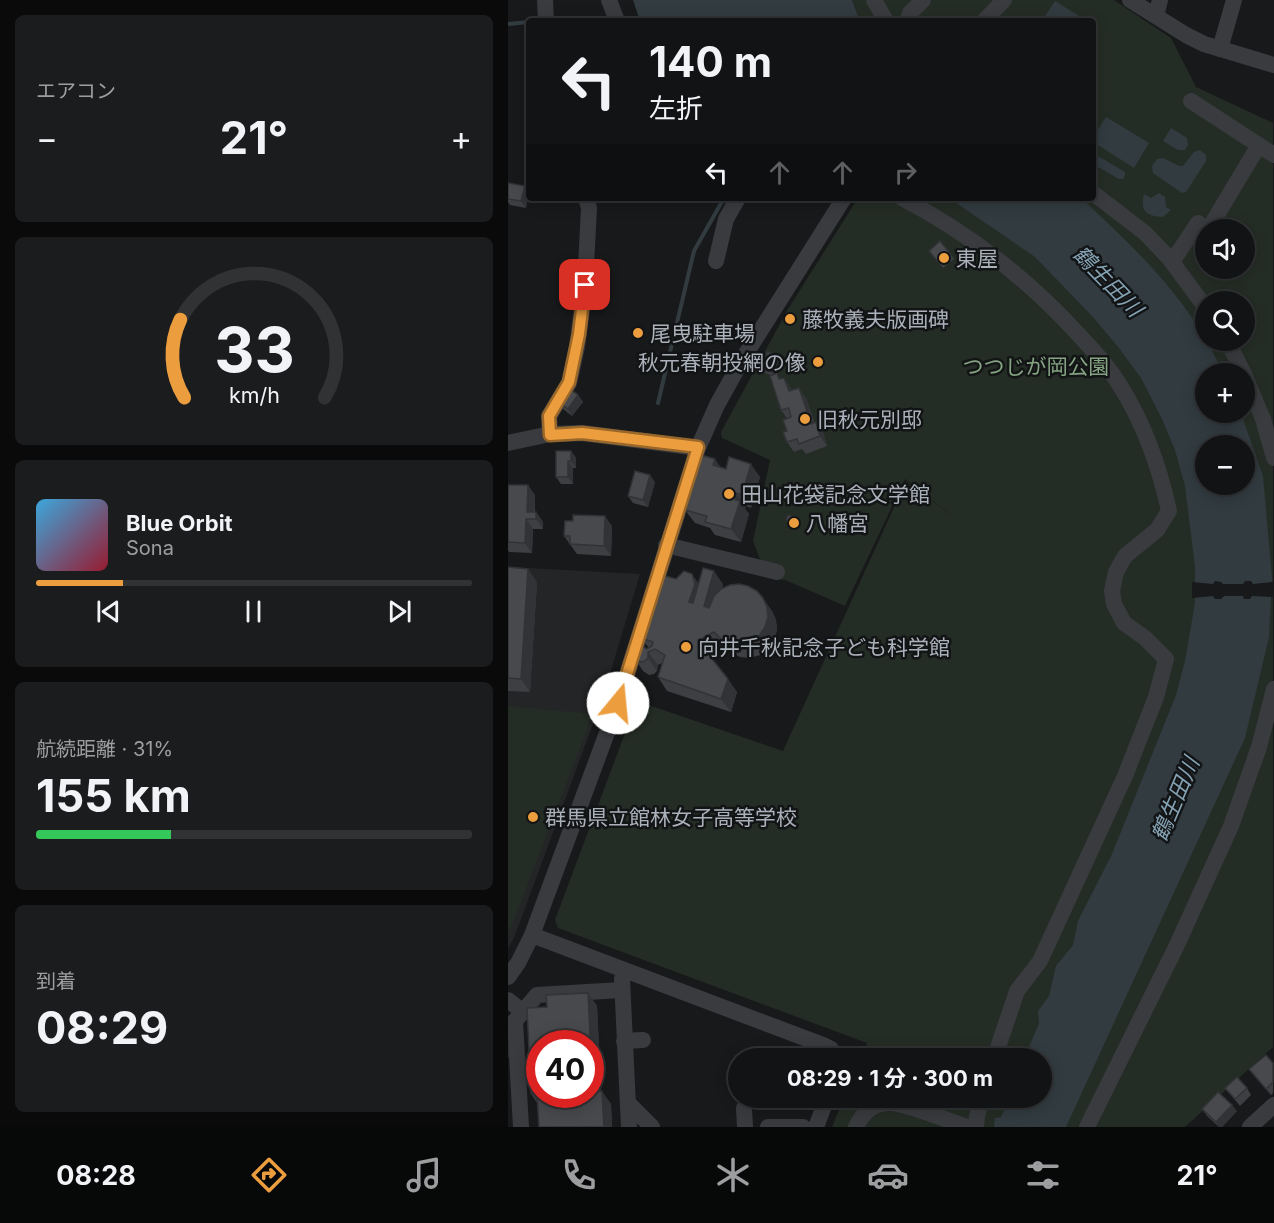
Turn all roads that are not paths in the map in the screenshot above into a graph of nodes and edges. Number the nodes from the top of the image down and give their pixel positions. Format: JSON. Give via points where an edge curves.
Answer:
{"nodes":[{"id":1,"x":545,"y":0,"type":"edge"},
{"id":2,"x":609,"y":0,"type":"edge"},
{"id":3,"x":874,"y":0,"type":"edge"},
{"id":4,"x":923,"y":0,"type":"edge"},
{"id":5,"x":1004,"y":0,"type":"edge"},
{"id":6,"x":1130,"y":0,"type":"edge"},
{"id":7,"x":1234,"y":0,"type":"edge"},
{"id":8,"x":1158,"y":8,"type":"edge"},
{"id":9,"x":546,"y":18,"type":"edge"},
{"id":10,"x":616,"y":18,"type":"edge"},
{"id":11,"x":884,"y":18,"type":"edge"},
{"id":12,"x":908,"y":18,"type":"edge"},
{"id":13,"x":987,"y":18,"type":"edge"},
{"id":14,"x":1220,"y":49,"type":"junction"},
{"id":15,"x":1273,"y":65,"type":"edge"},
{"id":16,"x":1191,"y":101,"type":"dead end"},
{"id":17,"x":1260,"y":145,"type":"junction"},
{"id":18,"x":1273,"y":155,"type":"edge"},
{"id":19,"x":1096,"y":195,"type":"edge"},
{"id":20,"x":587,"y":201,"type":"edge"},
{"id":21,"x":736,"y":201,"type":"edge"},
{"id":22,"x":842,"y":201,"type":"edge"},
{"id":23,"x":907,"y":201,"type":"edge"},
{"id":24,"x":1214,"y":219,"type":"edge"},
{"id":25,"x":1195,"y":228,"type":"edge"},
{"id":26,"x":716,"y":261,"type":"dead end"},
{"id":27,"x":1172,"y":262,"type":"junction"},
{"id":28,"x":1195,"y":293,"type":"edge"},
{"id":29,"x":1255,"y":400,"type":"edge"},
{"id":30,"x":550,"y":435,"type":"junction"},
{"id":31,"x":508,"y":443,"type":"edge"},
{"id":32,"x":698,"y":447,"type":"junction"},
{"id":33,"x":1273,"y":458,"type":"edge"},
{"id":34,"x":666,"y":545,"type":"junction"},
{"id":35,"x":777,"y":573,"type":"dead end"},
{"id":36,"x":1273,"y":689,"type":"edge"},
{"id":37,"x":532,"y":935,"type":"junction"},
{"id":38,"x":624,"y":969,"type":"junction"},
{"id":39,"x":508,"y":977,"type":"edge"},
{"id":40,"x":621,"y":990,"type":"junction"},
{"id":41,"x":508,"y":1000,"type":"edge"},
{"id":42,"x":523,"y":1012,"type":"junction"},
{"id":43,"x":643,"y":1040,"type":"dead end"},
{"id":44,"x":624,"y":1041,"type":"junction"},
{"id":45,"x":829,"y":1048,"type":"edge"},
{"id":46,"x":998,"y":1048,"type":"edge"},
{"id":47,"x":628,"y":1103,"type":"junction"},
{"id":48,"x":1273,"y":1105,"type":"edge"},
{"id":49,"x":744,"y":1108,"type":"dead end"},
{"id":50,"x":823,"y":1108,"type":"edge"},
{"id":51,"x":980,"y":1108,"type":"edge"},
{"id":52,"x":521,"y":1127,"type":"edge"},
{"id":53,"x":629,"y":1127,"type":"edge"},
{"id":54,"x":652,"y":1127,"type":"edge"},
{"id":55,"x":745,"y":1127,"type":"edge"},
{"id":56,"x":768,"y":1127,"type":"edge"},
{"id":57,"x":803,"y":1127,"type":"edge"},
{"id":58,"x":816,"y":1127,"type":"edge"},
{"id":59,"x":856,"y":1127,"type":"edge"},
{"id":60,"x":967,"y":1127,"type":"edge"},
{"id":61,"x":976,"y":1127,"type":"edge"},
{"id":62,"x":1087,"y":1127,"type":"edge"},
{"id":63,"x":1250,"y":1127,"type":"edge"}],
"edges":[{"from":1,"to":9,"type":"street"},
{"from":2,"to":10,"type":"street"},
{"from":3,"to":11,"type":"street"},
{"from":4,"to":12,"type":"street"},
{"from":5,"to":13,"type":"street"},
{"from":6,"to":8,"type":"street"},
{"from":7,"to":14,"type":"street"},
{"from":8,"to":14,"type":"street","via":[[1186,35]]},
{"from":14,"to":15,"type":"street"},
{"from":16,"to":17,"type":"street"},
{"from":17,"to":18,"type":"street"},
{"from":17,"to":24,"type":"street"},
{"from":19,"to":27,"type":"street","via":[[1145,233]]},
{"from":20,"to":30,"type":"street","via":[[581,322],[569,382],[549,416]]},
{"from":21,"to":26,"type":"street","via":[[726,219]]},
{"from":22,"to":32,"type":"street","via":[[742,360]]},
{"from":23,"to":46,"type":"street","via":[[988,250],[1060,313],[1098,355],[1118,382],[1148,440],[1169,511],[1157,530],[1125,556],[1112,591],[1124,623],[1166,659],[1156,697],[1125,776],[1040,961],[1016,992]]},
{"from":25,"to":27,"type":"street"},
{"from":27,"to":28,"type":"street"},
{"from":29,"to":33,"type":"street"},
{"from":30,"to":31,"type":"street"},
{"from":30,"to":32,"type":"street","via":[[582,433]]},
{"from":32,"to":34,"type":"street"},
{"from":34,"to":35,"type":"street"},
{"from":34,"to":37,"type":"street","via":[[618,703]]},
{"from":36,"to":62,"type":"street","via":[[1259,747],[1231,826]]},
{"from":37,"to":38,"type":"street"},
{"from":37,"to":39,"type":"street"},
{"from":38,"to":40,"type":"street"},
{"from":38,"to":45,"type":"street"},
{"from":40,"to":42,"type":"street","via":[[536,995]]},
{"from":40,"to":44,"type":"street"},
{"from":41,"to":42,"type":"street"},
{"from":42,"to":52,"type":"street","via":[[515,1021]]},
{"from":43,"to":44,"type":"street"},
{"from":44,"to":47,"type":"street"},
{"from":47,"to":53,"type":"street"},
{"from":47,"to":54,"type":"street"},
{"from":48,"to":63,"type":"street"},
{"from":49,"to":55,"type":"street"},
{"from":50,"to":58,"type":"street"},
{"from":51,"to":61,"type":"street"},
{"from":56,"to":57,"type":"street"},
{"from":59,"to":60,"type":"street","via":[[871,1108],[887,1102]]}]}
